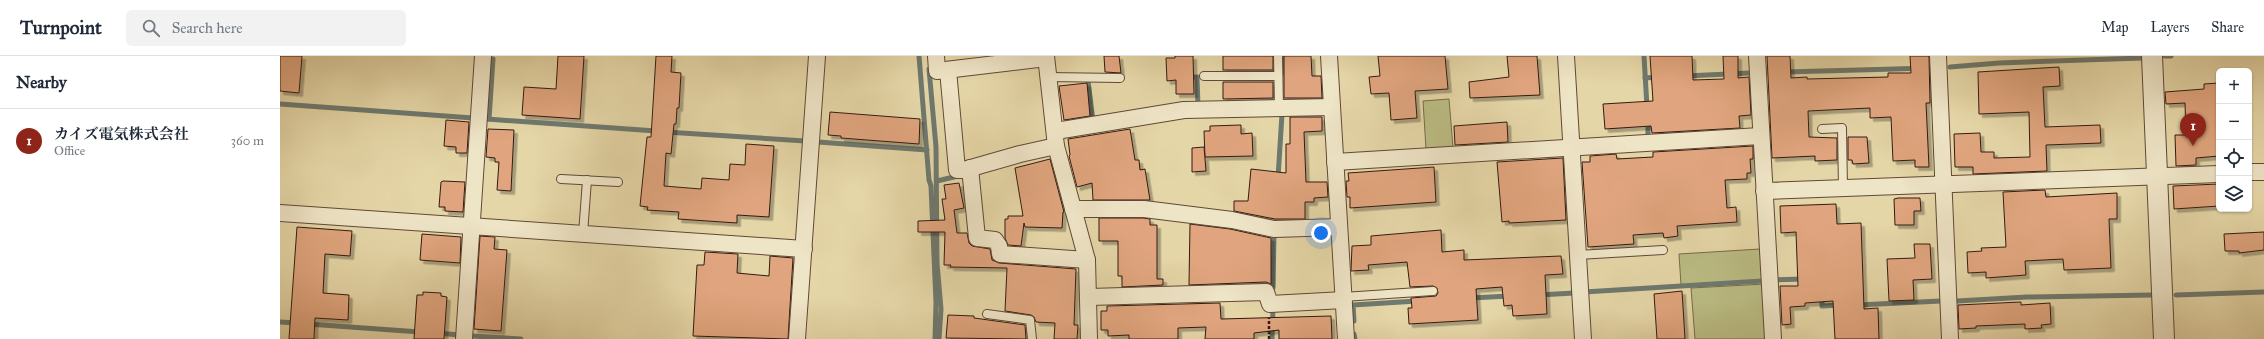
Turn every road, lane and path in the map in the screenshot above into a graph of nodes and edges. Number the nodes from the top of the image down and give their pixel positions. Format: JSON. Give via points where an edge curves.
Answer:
{"nodes":[{"id":1,"x":483,"y":56,"type":"edge"},
{"id":2,"x":817,"y":56,"type":"edge"},
{"id":3,"x":936,"y":56,"type":"edge"},
{"id":4,"x":1278,"y":56,"type":"edge"},
{"id":5,"x":1329,"y":56,"type":"edge"},
{"id":6,"x":1566,"y":56,"type":"edge"},
{"id":7,"x":1757,"y":56,"type":"edge"},
{"id":8,"x":1938,"y":56,"type":"edge"},
{"id":9,"x":2152,"y":56,"type":"edge"},
{"id":10,"x":1046,"y":57,"type":"edge"},
{"id":11,"x":948,"y":70,"type":"junction"},
{"id":12,"x":1204,"y":76,"type":"dead end"},
{"id":13,"x":1278,"y":76,"type":"junction"},
{"id":14,"x":1049,"y":77,"type":"junction"},
{"id":15,"x":1120,"y":78,"type":"dead end"},
{"id":16,"x":1332,"y":107,"type":"junction"},
{"id":17,"x":1279,"y":108,"type":"junction"},
{"id":18,"x":1822,"y":129,"type":"dead end"},
{"id":19,"x":1760,"y":136,"type":"junction"},
{"id":20,"x":1056,"y":139,"type":"junction"},
{"id":21,"x":1572,"y":148,"type":"junction"},
{"id":22,"x":1336,"y":162,"type":"junction"},
{"id":23,"x":970,"y":168,"type":"junction"},
{"id":24,"x":2252,"y":172,"type":"edge"},
{"id":25,"x":2264,"y":172,"type":"edge"},
{"id":26,"x":2216,"y":174,"type":"edge"},
{"id":27,"x":2156,"y":177,"type":"junction"},
{"id":28,"x":561,"y":179,"type":"dead end"},
{"id":29,"x":587,"y":180,"type":"junction"},
{"id":30,"x":618,"y":182,"type":"dead end"},
{"id":31,"x":1944,"y":186,"type":"junction"},
{"id":32,"x":1843,"y":189,"type":"junction"},
{"id":33,"x":1764,"y":191,"type":"junction"},
{"id":34,"x":1073,"y":209,"type":"junction"},
{"id":35,"x":280,"y":213,"type":"edge"},
{"id":36,"x":473,"y":226,"type":"junction"},
{"id":37,"x":1339,"y":227,"type":"junction"},
{"id":38,"x":583,"y":234,"type":"junction"},
{"id":39,"x":804,"y":249,"type":"junction"},
{"id":40,"x":1663,"y":250,"type":"dead end"},
{"id":41,"x":1578,"y":255,"type":"junction"},
{"id":42,"x":1087,"y":260,"type":"junction"},
{"id":43,"x":1433,"y":291,"type":"dead end"},
{"id":44,"x":1089,"y":297,"type":"junction"},
{"id":45,"x":1343,"y":299,"type":"junction"},
{"id":46,"x":987,"y":314,"type":"dead end"},
{"id":47,"x":464,"y":339,"type":"edge"},
{"id":48,"x":797,"y":339,"type":"edge"},
{"id":49,"x":1032,"y":339,"type":"edge"},
{"id":50,"x":1089,"y":339,"type":"edge"},
{"id":51,"x":1346,"y":339,"type":"edge"},
{"id":52,"x":1583,"y":339,"type":"edge"},
{"id":53,"x":1773,"y":339,"type":"edge"},
{"id":54,"x":1950,"y":339,"type":"edge"},
{"id":55,"x":2164,"y":339,"type":"edge"}],
"edges":[{"from":1,"to":36,"type":"street"},
{"from":2,"to":39,"type":"street"},
{"from":3,"to":11,"type":"street","via":[[937,71]]},
{"from":4,"to":13,"type":"lane"},
{"from":5,"to":16,"type":"street"},
{"from":6,"to":21,"type":"street"},
{"from":7,"to":19,"type":"street"},
{"from":8,"to":31,"type":"street"},
{"from":9,"to":27,"type":"street"},
{"from":10,"to":11,"type":"street"},
{"from":10,"to":14,"type":"street"},
{"from":11,"to":23,"type":"street","via":[[958,170]]},
{"from":12,"to":13,"type":"lane"},
{"from":13,"to":17,"type":"lane"},
{"from":14,"to":15,"type":"lane"},
{"from":14,"to":20,"type":"street"},
{"from":16,"to":17,"type":"street"},
{"from":16,"to":22,"type":"street"},
{"from":17,"to":20,"type":"street","via":[[1184,110]]},
{"from":18,"to":32,"type":"lane","via":[[1842,128]]},
{"from":19,"to":21,"type":"street"},
{"from":19,"to":33,"type":"street"},
{"from":20,"to":23,"type":"street","via":[[1020,154]]},
{"from":20,"to":34,"type":"street"},
{"from":21,"to":22,"type":"street"},
{"from":21,"to":41,"type":"street"},
{"from":22,"to":37,"type":"street"},
{"from":23,"to":42,"type":"street","via":[[977,238],[995,240],[1000,254]]},
{"from":24,"to":25,"type":"street"},
{"from":26,"to":27,"type":"street"},
{"from":27,"to":31,"type":"street"},
{"from":27,"to":55,"type":"street"},
{"from":28,"to":29,"type":"lane"},
{"from":29,"to":30,"type":"lane"},
{"from":29,"to":38,"type":"lane"},
{"from":31,"to":32,"type":"street"},
{"from":31,"to":54,"type":"street"},
{"from":32,"to":33,"type":"street"},
{"from":33,"to":53,"type":"street"},
{"from":34,"to":37,"type":"street","via":[[1144,209],[1232,220],[1274,229]]},
{"from":34,"to":42,"type":"street"},
{"from":35,"to":36,"type":"street"},
{"from":36,"to":38,"type":"street"},
{"from":36,"to":47,"type":"street"},
{"from":37,"to":45,"type":"street"},
{"from":38,"to":39,"type":"street"},
{"from":39,"to":48,"type":"street"},
{"from":40,"to":41,"type":"lane"},
{"from":41,"to":52,"type":"street"},
{"from":42,"to":44,"type":"street"},
{"from":43,"to":45,"type":"lane"},
{"from":44,"to":45,"type":"street","via":[[1266,292],[1270,304]]},
{"from":44,"to":50,"type":"street"},
{"from":45,"to":51,"type":"street"},
{"from":46,"to":49,"type":"lane","via":[[1030,320]]}]}
